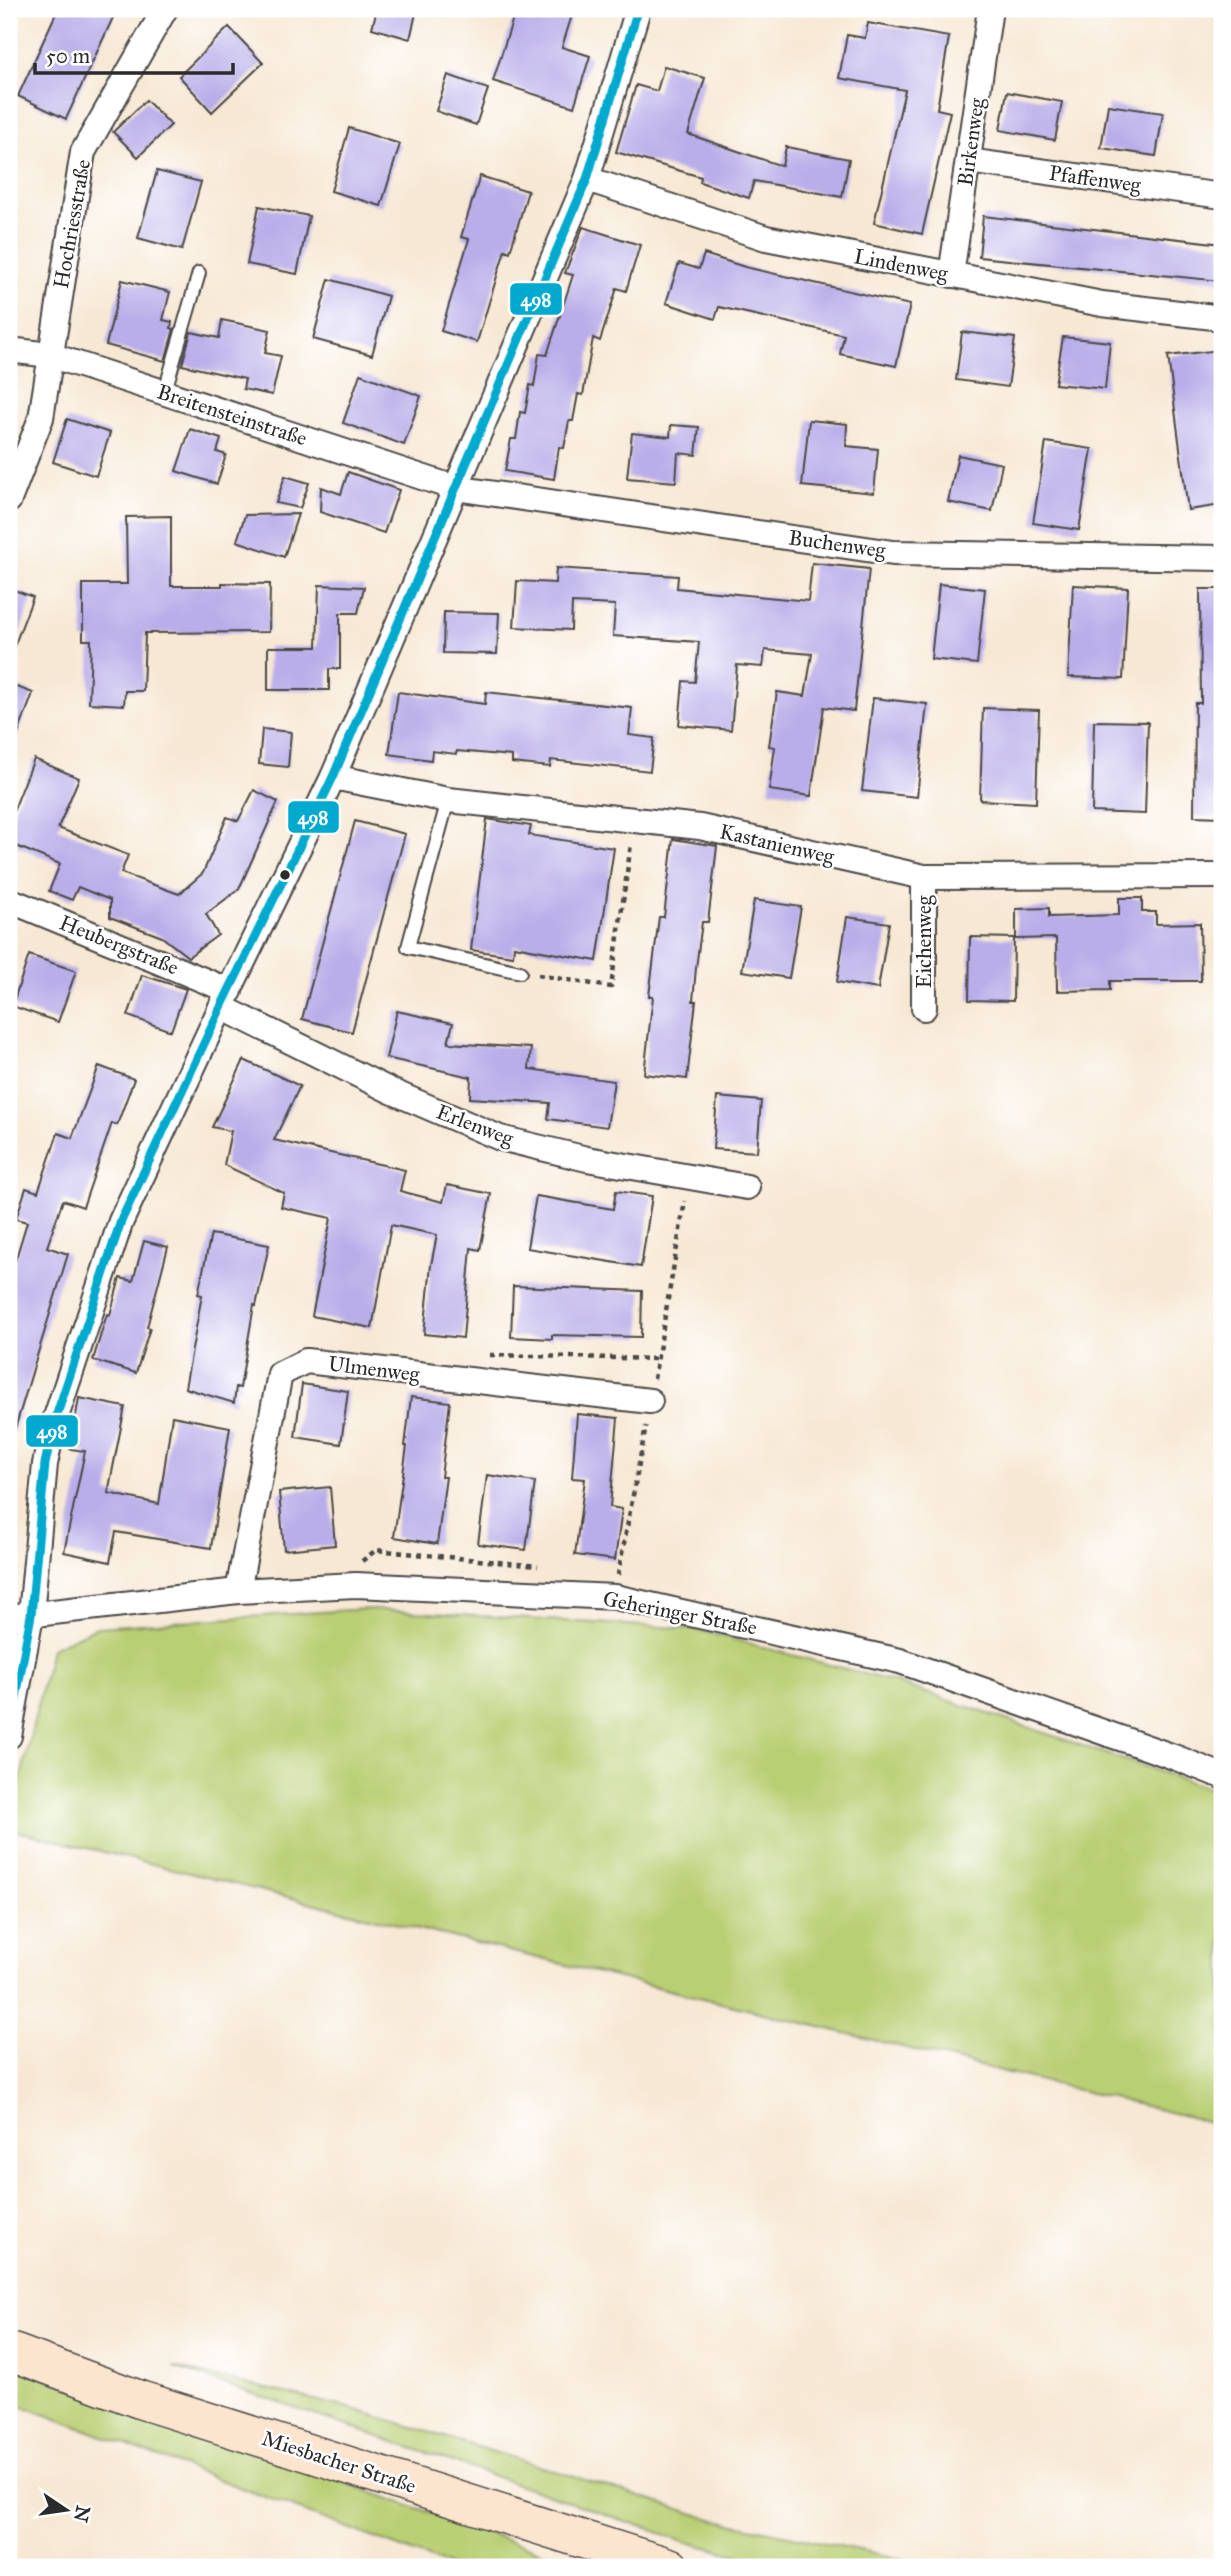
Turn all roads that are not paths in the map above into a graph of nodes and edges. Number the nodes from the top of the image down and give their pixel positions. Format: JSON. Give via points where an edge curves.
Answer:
{"nodes":[{"id":1,"x":165,"y":9,"type":"edge"},
{"id":2,"x":638,"y":9,"type":"edge"},
{"id":3,"x":990,"y":9,"type":"edge"},
{"id":4,"x":968,"y":162,"type":"junction"},
{"id":5,"x":587,"y":179,"type":"junction"},
{"id":6,"x":1222,"y":196,"type":"edge"},
{"id":7,"x":200,"y":273,"type":"dead end"},
{"id":8,"x":951,"y":275,"type":"junction"},
{"id":9,"x":1222,"y":318,"type":"edge"},
{"id":10,"x":9,"y":350,"type":"edge"},
{"id":11,"x":50,"y":355,"type":"junction"},
{"id":12,"x":164,"y":394,"type":"junction"},
{"id":13,"x":455,"y":488,"type":"junction"},
{"id":14,"x":9,"y":500,"type":"edge"},
{"id":15,"x":1222,"y":558,"type":"edge"},
{"id":16,"x":333,"y":777,"type":"junction"},
{"id":17,"x":448,"y":800,"type":"junction"},
{"id":18,"x":1222,"y":876,"type":"edge"},
{"id":19,"x":924,"y":877,"type":"junction"},
{"id":20,"x":9,"y":900,"type":"edge"},
{"id":21,"x":520,"y":972,"type":"road end"},
{"id":22,"x":226,"y":999,"type":"junction"},
{"id":23,"x":924,"y":1008,"type":"dead end"},
{"id":24,"x":747,"y":1187,"type":"dead end"},
{"id":25,"x":650,"y":1401,"type":"dead end"},
{"id":26,"x":238,"y":1591,"type":"junction"},
{"id":27,"x":20,"y":1616,"type":"edge"},
{"id":28,"x":9,"y":1736,"type":"edge"},
{"id":29,"x":1222,"y":1776,"type":"edge"},
{"id":30,"x":9,"y":2351,"type":"edge"},
{"id":31,"x":670,"y":2567,"type":"edge"}],
"edges":[{"from":1,"to":11,"type":"street","name":"Hochriesstraße","via":[[83,152]]},
{"from":2,"to":5,"type":"street"},
{"from":3,"to":4,"type":"street","name":"Birkenweg"},
{"from":4,"to":6,"type":"street","name":"Pfaffenweg"},
{"from":4,"to":8,"type":"street","name":"Birkenweg"},
{"from":5,"to":8,"type":"street","name":"Lindenweg","via":[[766,237]]},
{"from":5,"to":13,"type":"street"},
{"from":7,"to":12,"type":"lane"},
{"from":8,"to":9,"type":"street","name":"Lindenweg","via":[[1102,304]]},
{"from":10,"to":11,"type":"street","name":"Breitensteinstraße"},
{"from":11,"to":12,"type":"street","name":"Breitensteinstraße"},
{"from":11,"to":14,"type":"street","name":"Hochriesstraße","via":[[41,418]]},
{"from":12,"to":13,"type":"street","name":"Breitensteinstraße"},
{"from":13,"to":15,"type":"street","name":"Buchenweg","via":[[893,553]]},
{"from":13,"to":16,"type":"street"},
{"from":16,"to":17,"type":"street","name":"Kastanienweg"},
{"from":16,"to":22,"type":"street"},
{"from":17,"to":19,"type":"street","name":"Kastanienweg","via":[[700,827]]},
{"from":17,"to":21,"type":"lane","via":[[408,947]]},
{"from":18,"to":19,"type":"street","name":"Kastanienweg"},
{"from":19,"to":23,"type":"street","name":"Eichenweg"},
{"from":20,"to":22,"type":"street","name":"Heubergstraße"},
{"from":22,"to":24,"type":"street","name":"Erlenweg","via":[[391,1091],[500,1138],[587,1159]]},
{"from":22,"to":27,"type":"street","via":[[121,1221],[66,1384],[53,1426]]},
{"from":25,"to":26,"type":"street","name":"Ulmenweg","via":[[306,1361],[280,1374]]},
{"from":26,"to":27,"type":"street","name":"Geheringer Straße"},
{"from":26,"to":29,"type":"street","name":"Geheringer Straße","via":[[356,1584],[641,1601],[900,1661]]},
{"from":27,"to":28,"type":"street"},
{"from":30,"to":31,"type":"main road","name":"Miesbacher Straße","via":[[141,2400]]}]}
